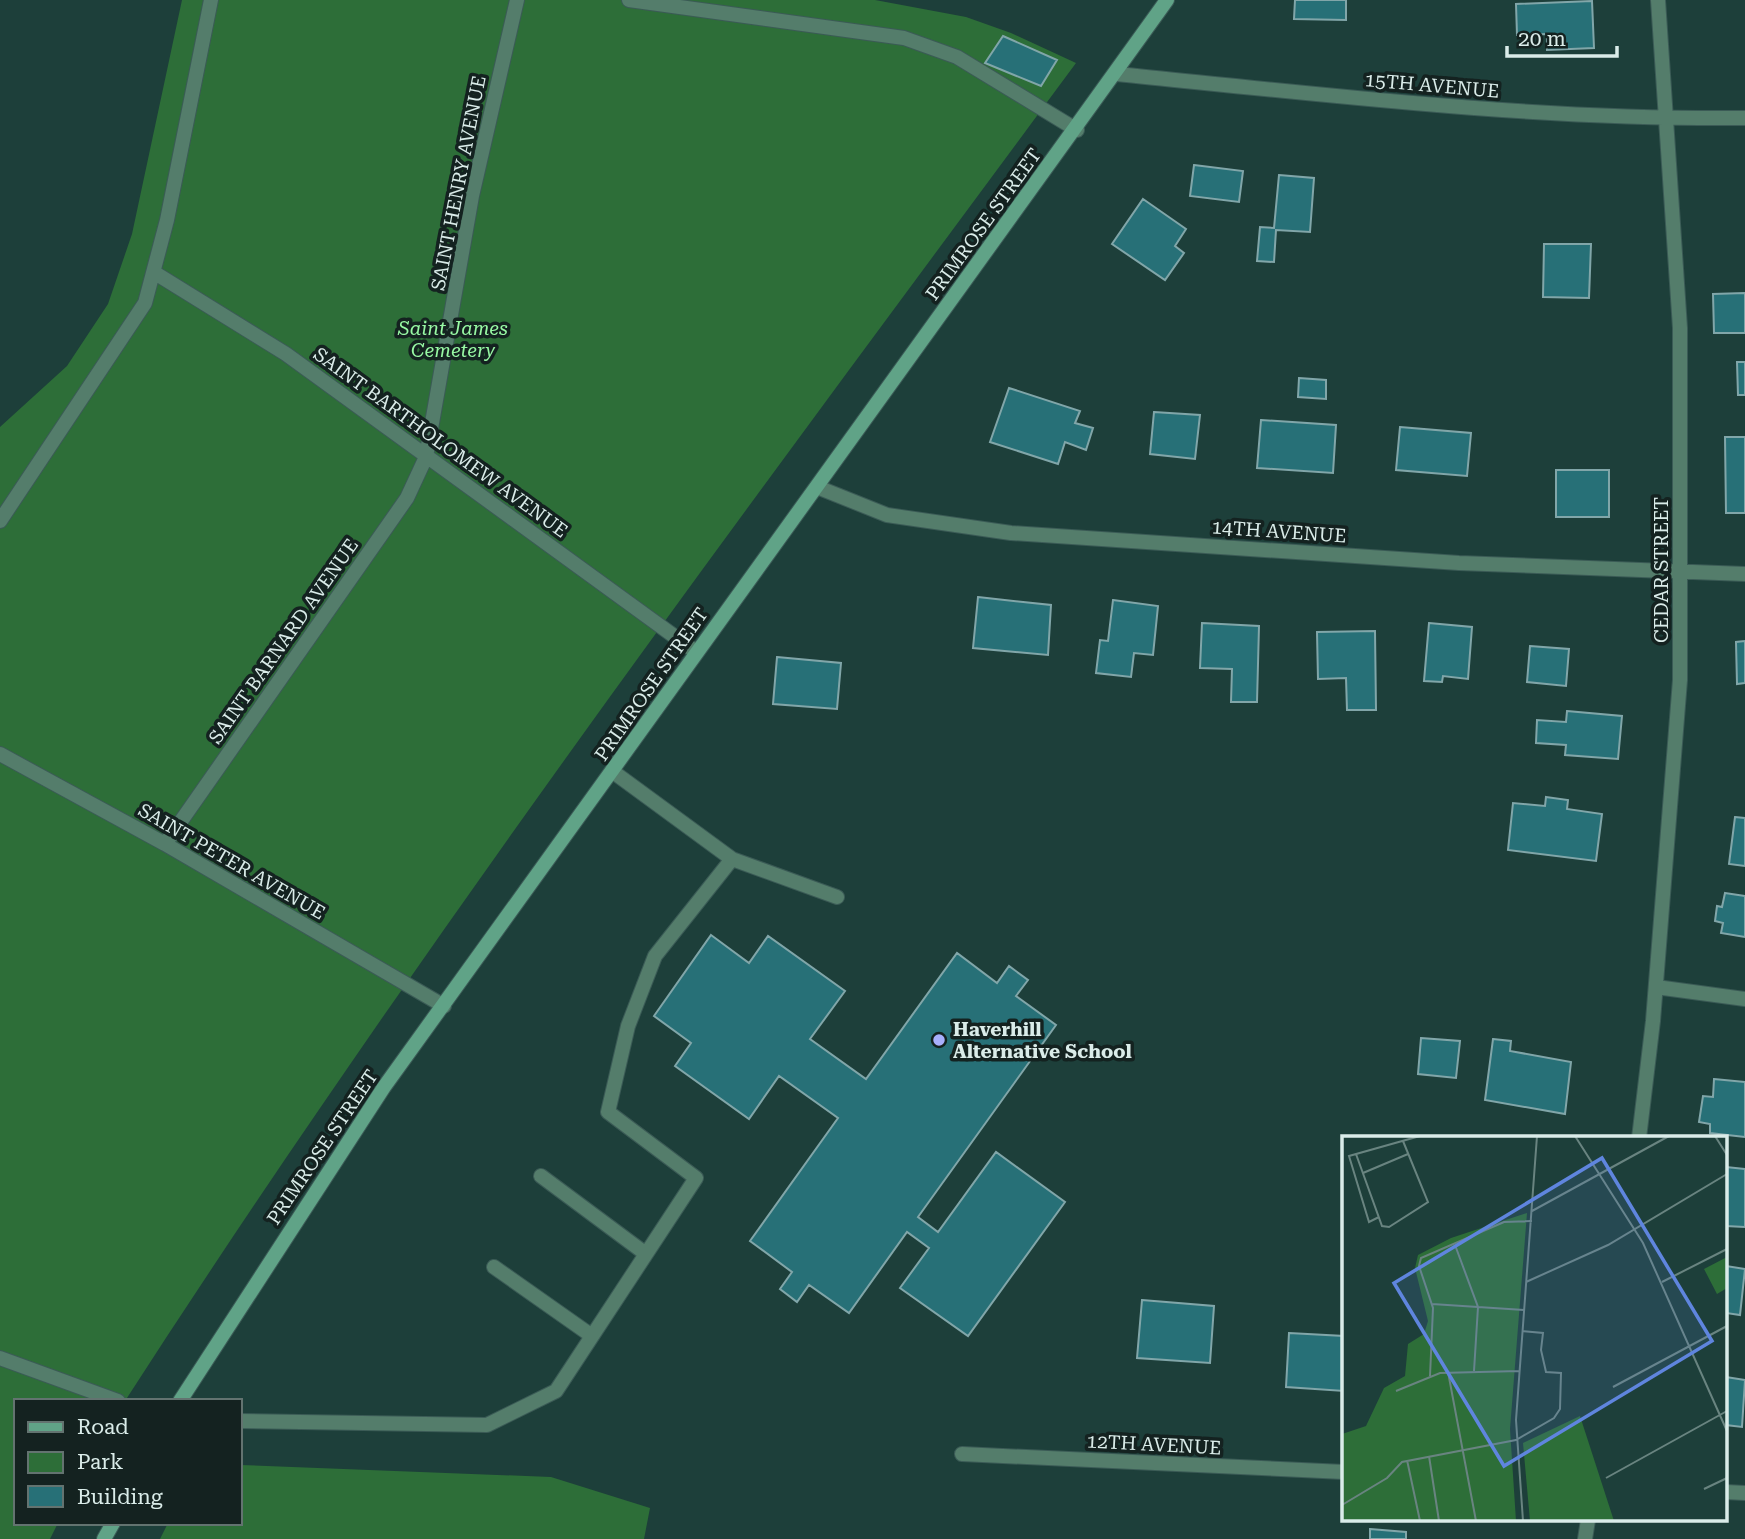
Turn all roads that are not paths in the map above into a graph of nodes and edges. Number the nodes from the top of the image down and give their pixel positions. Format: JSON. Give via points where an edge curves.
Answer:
{"nodes":[{"id":1,"x":211,"y":0,"type":"edge"},
{"id":2,"x":517,"y":0,"type":"edge"},
{"id":3,"x":629,"y":0,"type":"edge"},
{"id":4,"x":1167,"y":0,"type":"edge"},
{"id":5,"x":1658,"y":0,"type":"edge"},
{"id":6,"x":1117,"y":74,"type":"junction"},
{"id":7,"x":1665,"y":118,"type":"junction"},
{"id":8,"x":1745,"y":118,"type":"edge"},
{"id":9,"x":1077,"y":130,"type":"junction"},
{"id":10,"x":155,"y":273,"type":"junction"},
{"id":11,"x":426,"y":457,"type":"junction"},
{"id":12,"x":817,"y":487,"type":"junction"},
{"id":13,"x":0,"y":521,"type":"edge"},
{"id":14,"x":1680,"y":571,"type":"junction"},
{"id":15,"x":1745,"y":574,"type":"edge"},
{"id":16,"x":696,"y":652,"type":"junction"},
{"id":17,"x":0,"y":754,"type":"edge"},
{"id":18,"x":612,"y":771,"type":"junction"},
{"id":19,"x":165,"y":844,"type":"junction"},
{"id":20,"x":732,"y":859,"type":"junction"},
{"id":21,"x":837,"y":897,"type":"dead end"},
{"id":22,"x":1656,"y":987,"type":"junction"},
{"id":23,"x":1745,"y":999,"type":"edge"},
{"id":24,"x":444,"y":1006,"type":"junction"},
{"id":25,"x":1639,"y":1136,"type":"edge"},
{"id":26,"x":541,"y":1176,"type":"dead end"},
{"id":27,"x":646,"y":1254,"type":"junction"},
{"id":28,"x":494,"y":1267,"type":"dead end"},
{"id":29,"x":592,"y":1336,"type":"junction"},
{"id":30,"x":0,"y":1358,"type":"edge"},
{"id":31,"x":113,"y":1399,"type":"edge"},
{"id":32,"x":181,"y":1399,"type":"edge"},
{"id":33,"x":242,"y":1421,"type":"edge"},
{"id":34,"x":961,"y":1454,"type":"dead end"},
{"id":35,"x":1342,"y":1472,"type":"edge"}],
"edges":[{"from":1,"to":10,"type":"street"},
{"from":2,"to":11,"type":"street","name":"SAINT HENRY AVENUE","via":[[472,196]]},
{"from":3,"to":9,"type":"street","via":[[904,38],[957,57]]},
{"from":4,"to":6,"type":"main road","name":"PRIMROSE STREET"},
{"from":5,"to":7,"type":"street","name":"CEDAR STREET"},
{"from":6,"to":7,"type":"street","name":"15TH AVENUE","via":[[1442,107]]},
{"from":6,"to":9,"type":"main road","name":"PRIMROSE STREET"},
{"from":7,"to":8,"type":"street","name":"15TH AVENUE"},
{"from":7,"to":14,"type":"street","name":"CEDAR STREET","via":[[1680,328]]},
{"from":9,"to":12,"type":"main road","name":"PRIMROSE STREET"},
{"from":10,"to":11,"type":"street","name":"SAINT BARTHOLOMEW AVENUE","via":[[286,354]]},
{"from":10,"to":13,"type":"street","via":[[145,303]]},
{"from":11,"to":16,"type":"street","name":"SAINT BARTHOLOMEW AVENUE"},
{"from":11,"to":19,"type":"street","name":"SAINT BARNARD AVENUE","via":[[407,498]]},
{"from":12,"to":14,"type":"street","name":"14TH AVENUE","via":[[887,515],[1012,533],[1459,563]]},
{"from":12,"to":16,"type":"main road","name":"PRIMROSE STREET"},
{"from":14,"to":15,"type":"street","name":"14TH AVENUE"},
{"from":14,"to":22,"type":"street","name":"CEDAR STREET","via":[[1680,680]]},
{"from":16,"to":18,"type":"main road","name":"PRIMROSE STREET"},
{"from":17,"to":19,"type":"street","name":"SAINT PETER AVENUE"},
{"from":18,"to":20,"type":"street"},
{"from":18,"to":24,"type":"main road","name":"PRIMROSE STREET"},
{"from":19,"to":24,"type":"street","name":"SAINT PETER AVENUE"},
{"from":20,"to":21,"type":"street"},
{"from":20,"to":27,"type":"street","via":[[655,956],[628,1026],[608,1112],[696,1178]]},
{"from":22,"to":23,"type":"street"},
{"from":22,"to":25,"type":"street","name":"CEDAR STREET"},
{"from":24,"to":32,"type":"main road","name":"PRIMROSE STREET","via":[[313,1193]]},
{"from":26,"to":27,"type":"street"},
{"from":27,"to":29,"type":"street"},
{"from":28,"to":29,"type":"street"},
{"from":29,"to":33,"type":"street","via":[[556,1391],[487,1425]]},
{"from":30,"to":31,"type":"street"},
{"from":34,"to":35,"type":"street","name":"12TH AVENUE"}]}
